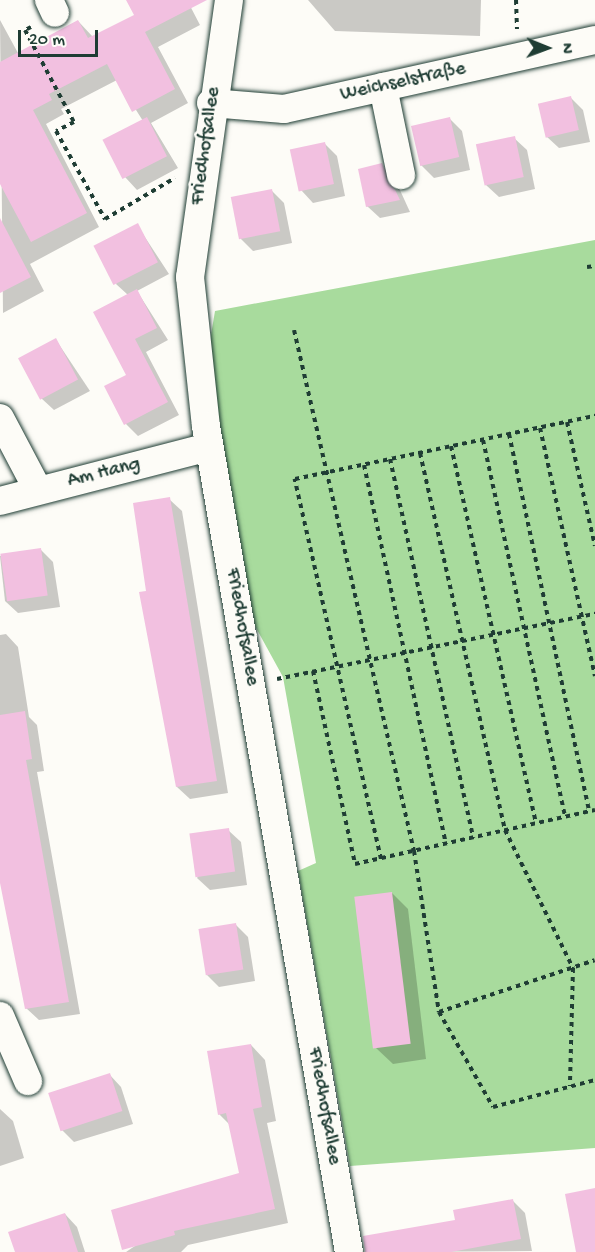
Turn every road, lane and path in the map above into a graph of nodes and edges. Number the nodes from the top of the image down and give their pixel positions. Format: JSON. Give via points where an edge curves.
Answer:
{"nodes":[{"id":1,"x":229,"y":0,"type":"edge"},
{"id":2,"x":52,"y":6,"type":"edge"},
{"id":3,"x":595,"y":40,"type":"edge"},
{"id":4,"x":383,"y":87,"type":"junction"},
{"id":5,"x":211,"y":103,"type":"junction"},
{"id":6,"x":201,"y":173,"type":"junction"},
{"id":7,"x":401,"y":175,"type":"dead end"},
{"id":8,"x":595,"y":266,"type":"edge"},
{"id":9,"x":587,"y":267,"type":"dead end"},
{"id":10,"x":294,"y":330,"type":"dead end"},
{"id":11,"x":595,"y":416,"type":"edge"},
{"id":12,"x":0,"y":418,"type":"edge"},
{"id":13,"x":567,"y":422,"type":"junction"},
{"id":14,"x":540,"y":428,"type":"junction"},
{"id":15,"x":509,"y":434,"type":"junction"},
{"id":16,"x":483,"y":440,"type":"junction"},
{"id":17,"x":451,"y":446,"type":"junction"},
{"id":18,"x":209,"y":447,"type":"junction"},
{"id":19,"x":420,"y":453,"type":"junction"},
{"id":20,"x":390,"y":459,"type":"junction"},
{"id":21,"x":364,"y":465,"type":"junction"},
{"id":22,"x":329,"y":472,"type":"junction"},
{"id":23,"x":38,"y":490,"type":"junction"},
{"id":24,"x":0,"y":501,"type":"edge"},
{"id":25,"x":595,"y":546,"type":"edge"},
{"id":26,"x":595,"y":614,"type":"edge"},
{"id":27,"x":582,"y":616,"type":"junction"},
{"id":28,"x":549,"y":623,"type":"junction"},
{"id":29,"x":522,"y":629,"type":"junction"},
{"id":30,"x":493,"y":634,"type":"junction"},
{"id":31,"x":462,"y":641,"type":"junction"},
{"id":32,"x":431,"y":647,"type":"junction"},
{"id":33,"x":404,"y":653,"type":"junction"},
{"id":34,"x":371,"y":659,"type":"junction"},
{"id":35,"x":339,"y":666,"type":"junction"},
{"id":36,"x":313,"y":671,"type":"junction"},
{"id":37,"x":595,"y":676,"type":"edge"},
{"id":38,"x":253,"y":684,"type":"junction"},
{"id":39,"x":595,"y":810,"type":"edge"},
{"id":40,"x":589,"y":811,"type":"junction"},
{"id":41,"x":565,"y":816,"type":"junction"},
{"id":42,"x":536,"y":823,"type":"junction"},
{"id":43,"x":505,"y":830,"type":"junction"},
{"id":44,"x":473,"y":837,"type":"junction"},
{"id":45,"x":446,"y":844,"type":"junction"},
{"id":46,"x":414,"y":851,"type":"junction"},
{"id":47,"x":381,"y":859,"type":"junction"},
{"id":48,"x":595,"y":960,"type":"edge"},
{"id":49,"x":573,"y":968,"type":"junction"},
{"id":50,"x":439,"y":1012,"type":"junction"},
{"id":51,"x":0,"y":1016,"type":"edge"},
{"id":52,"x":595,"y":1080,"type":"edge"},
{"id":53,"x":28,"y":1081,"type":"dead end"},
{"id":54,"x":570,"y":1086,"type":"junction"},
{"id":55,"x":349,"y":1252,"type":"edge"}],
"edges":[{"from":1,"to":5,"type":"street","name":"Friedhofsallee"},
{"from":2,"to":6,"type":"path","via":[[25,30],[74,122],[56,131],[105,219],[185,172]]},
{"from":3,"to":4,"type":"street","name":"Weichselstraße"},
{"from":4,"to":5,"type":"street","name":"Weichselstraße","via":[[284,108]]},
{"from":4,"to":7,"type":"street"},
{"from":5,"to":6,"type":"street","name":"Friedhofsallee"},
{"from":6,"to":18,"type":"street","name":"Friedhofsallee","via":[[190,277]]},
{"from":8,"to":9,"type":"path"},
{"from":10,"to":22,"type":"path"},
{"from":11,"to":13,"type":"path"},
{"from":12,"to":23,"type":"street"},
{"from":13,"to":14,"type":"path"},
{"from":13,"to":25,"type":"path"},
{"from":14,"to":15,"type":"path"},
{"from":14,"to":27,"type":"path"},
{"from":15,"to":16,"type":"path"},
{"from":15,"to":28,"type":"path"},
{"from":16,"to":17,"type":"path"},
{"from":16,"to":29,"type":"path"},
{"from":17,"to":19,"type":"path"},
{"from":17,"to":30,"type":"path"},
{"from":18,"to":23,"type":"street","name":"Am Hang"},
{"from":18,"to":38,"type":"street","name":"Friedhofsallee"},
{"from":19,"to":20,"type":"path"},
{"from":19,"to":31,"type":"path"},
{"from":20,"to":21,"type":"path"},
{"from":20,"to":32,"type":"path"},
{"from":21,"to":22,"type":"path"},
{"from":21,"to":33,"type":"path"},
{"from":22,"to":34,"type":"path"},
{"from":22,"to":35,"type":"path","via":[[295,479]]},
{"from":23,"to":24,"type":"street","name":"Am Hang"},
{"from":26,"to":27,"type":"path"},
{"from":27,"to":28,"type":"path"},
{"from":27,"to":37,"type":"path"},
{"from":28,"to":29,"type":"path"},
{"from":28,"to":40,"type":"path"},
{"from":29,"to":30,"type":"path"},
{"from":29,"to":41,"type":"path"},
{"from":30,"to":31,"type":"path"},
{"from":30,"to":42,"type":"path"},
{"from":31,"to":32,"type":"path"},
{"from":31,"to":43,"type":"path"},
{"from":32,"to":33,"type":"path"},
{"from":32,"to":44,"type":"path"},
{"from":33,"to":34,"type":"path"},
{"from":33,"to":45,"type":"path"},
{"from":34,"to":35,"type":"path"},
{"from":34,"to":46,"type":"path"},
{"from":35,"to":36,"type":"path"},
{"from":35,"to":47,"type":"path"},
{"from":36,"to":38,"type":"path"},
{"from":36,"to":47,"type":"path","via":[[354,864]]},
{"from":38,"to":55,"type":"street","name":"Friedhofsallee"},
{"from":39,"to":40,"type":"path"},
{"from":40,"to":41,"type":"path"},
{"from":41,"to":42,"type":"path"},
{"from":42,"to":43,"type":"path"},
{"from":43,"to":44,"type":"path"},
{"from":43,"to":49,"type":"path"},
{"from":44,"to":45,"type":"path"},
{"from":45,"to":46,"type":"path"},
{"from":46,"to":47,"type":"path"},
{"from":46,"to":50,"type":"path"},
{"from":48,"to":49,"type":"path"},
{"from":49,"to":50,"type":"path"},
{"from":49,"to":54,"type":"path"},
{"from":50,"to":54,"type":"path","via":[[493,1107]]},
{"from":51,"to":53,"type":"street"},
{"from":52,"to":54,"type":"path"}]}
